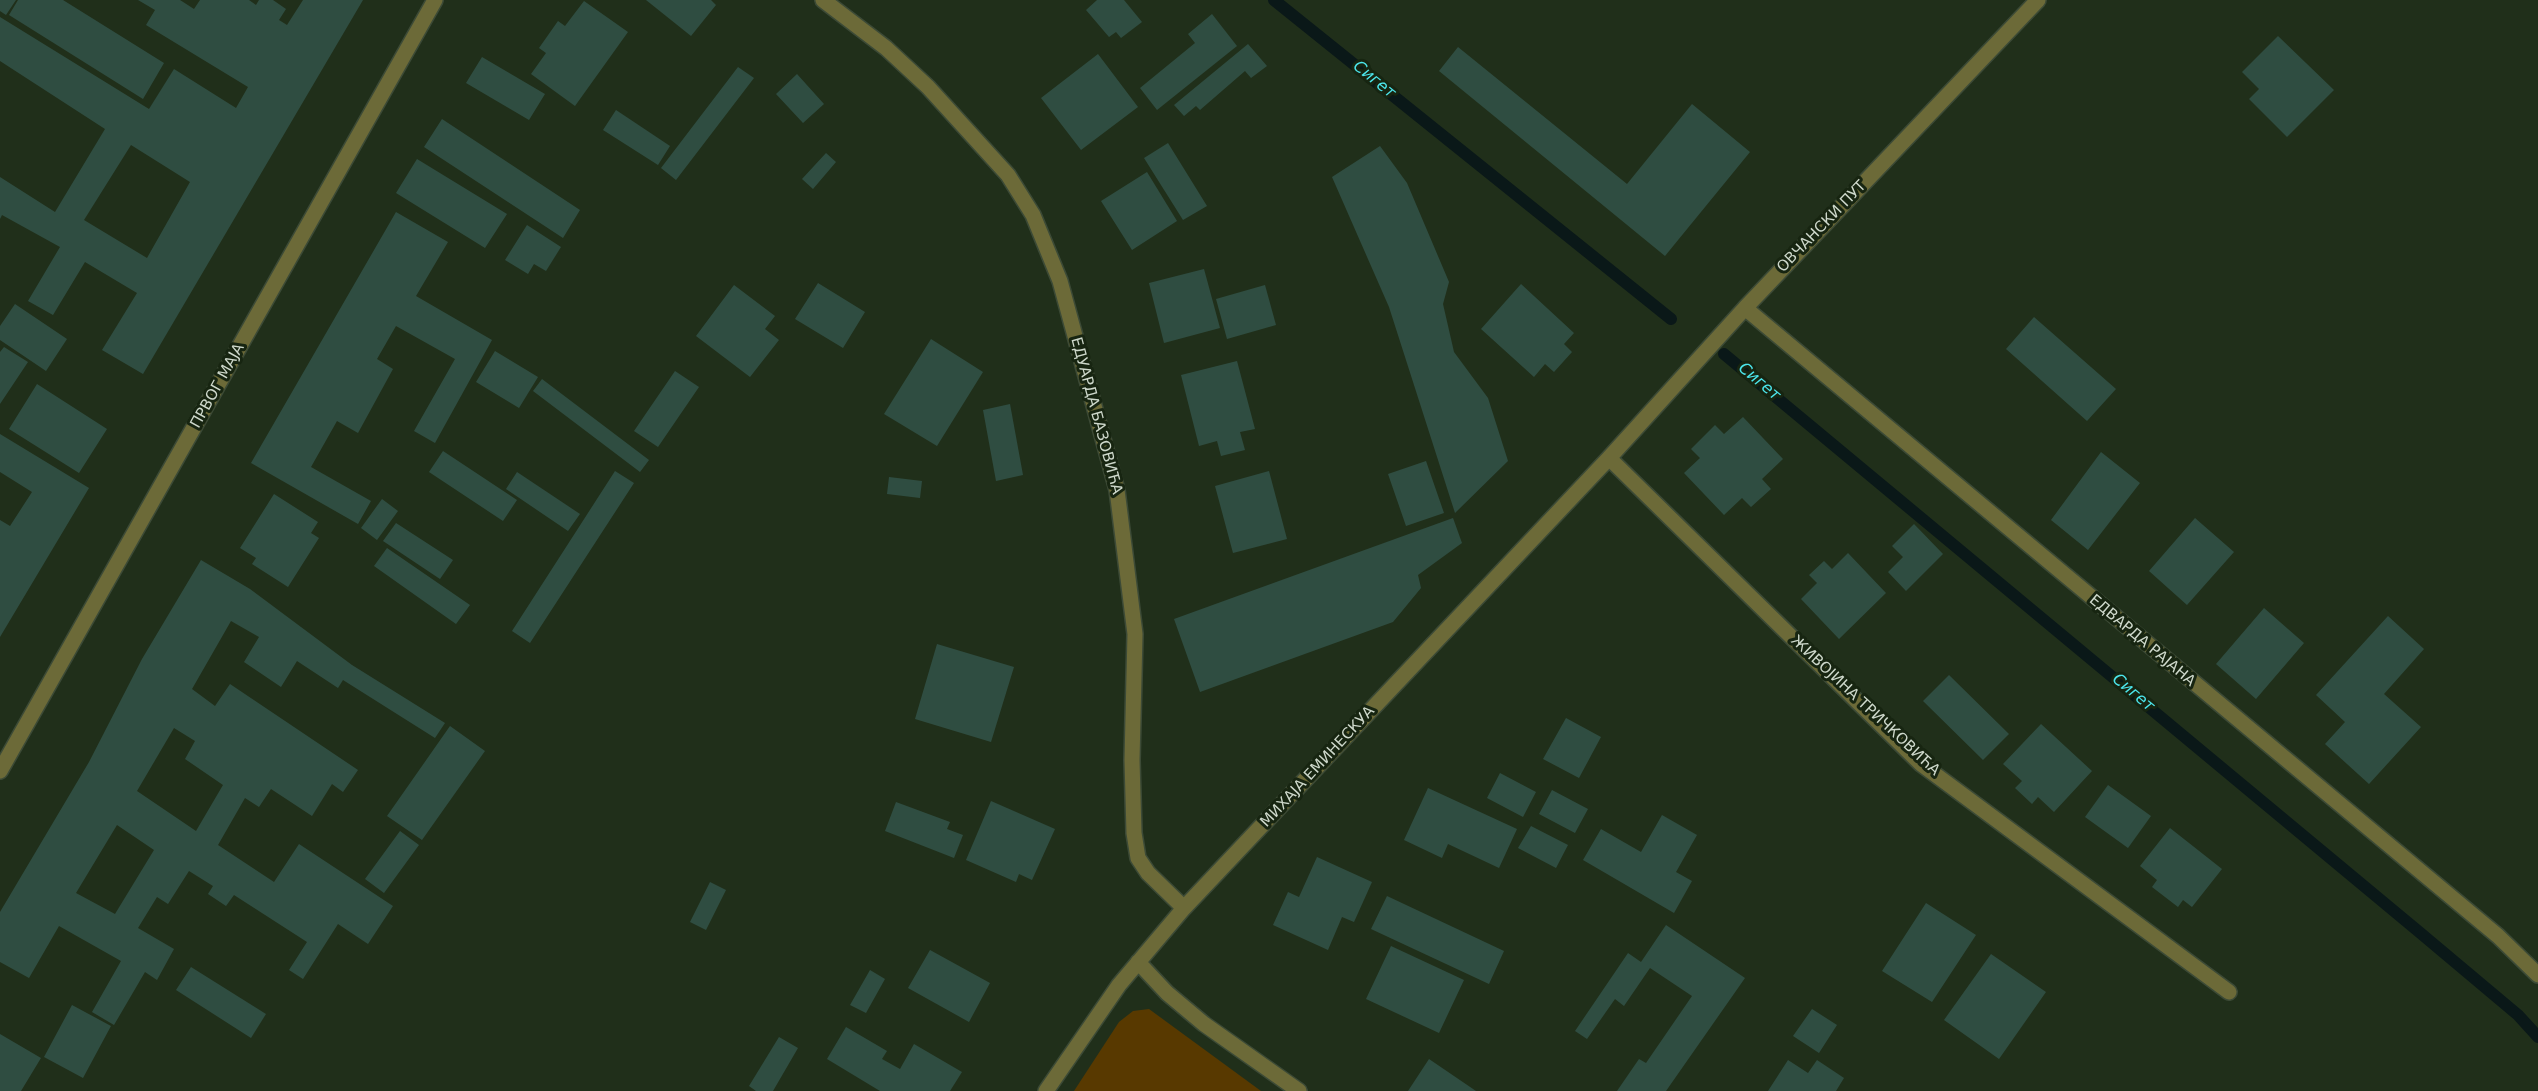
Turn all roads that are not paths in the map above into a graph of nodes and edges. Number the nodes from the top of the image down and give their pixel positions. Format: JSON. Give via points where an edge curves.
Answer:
{"nodes":[{"id":1,"x":435,"y":0,"type":"edge"},
{"id":2,"x":823,"y":0,"type":"edge"},
{"id":3,"x":2038,"y":0,"type":"edge"},
{"id":4,"x":1745,"y":308,"type":"junction"},
{"id":5,"x":1609,"y":458,"type":"junction"},
{"id":6,"x":0,"y":771,"type":"edge"},
{"id":7,"x":1184,"y":908,"type":"junction"},
{"id":8,"x":1138,"y":962,"type":"junction"},
{"id":9,"x":2538,"y":975,"type":"edge"},
{"id":10,"x":2229,"y":992,"type":"dead end"},
{"id":11,"x":1046,"y":1091,"type":"edge"},
{"id":12,"x":1299,"y":1091,"type":"edge"}],
"edges":[{"from":1,"to":6,"type":"street","name":"ПРВОГ МАЈА"},
{"from":2,"to":7,"type":"street","name":"ЕДУАРДА БАЗОВИЋА","via":[[886,48],[928,87],[1008,175],[1038,226],[1060,281],[1117,490],[1135,634],[1132,760],[1137,858]]},
{"from":3,"to":4,"type":"street","name":"ОВЧАНСКИ ПУТ"},
{"from":4,"to":5,"type":"street","name":"ОВЧАНСКИ ПУТ"},
{"from":4,"to":9,"type":"street","name":"ЕДВАРДА РАЈАНА","via":[[2498,936]]},
{"from":5,"to":7,"type":"street","name":"МИХАЈА ЕМИНЕСКУА"},
{"from":5,"to":10,"type":"street","name":"ЖИВОЈИНА ТРИЧКОВИЋА","via":[[1921,764]]},
{"from":7,"to":8,"type":"street","name":"МИХАЈА ЕМИНЕСКУА"},
{"from":8,"to":11,"type":"street","name":"МИХАЈА ЕМИНЕСКУА"},
{"from":8,"to":12,"type":"street","via":[[1204,1024]]}]}
